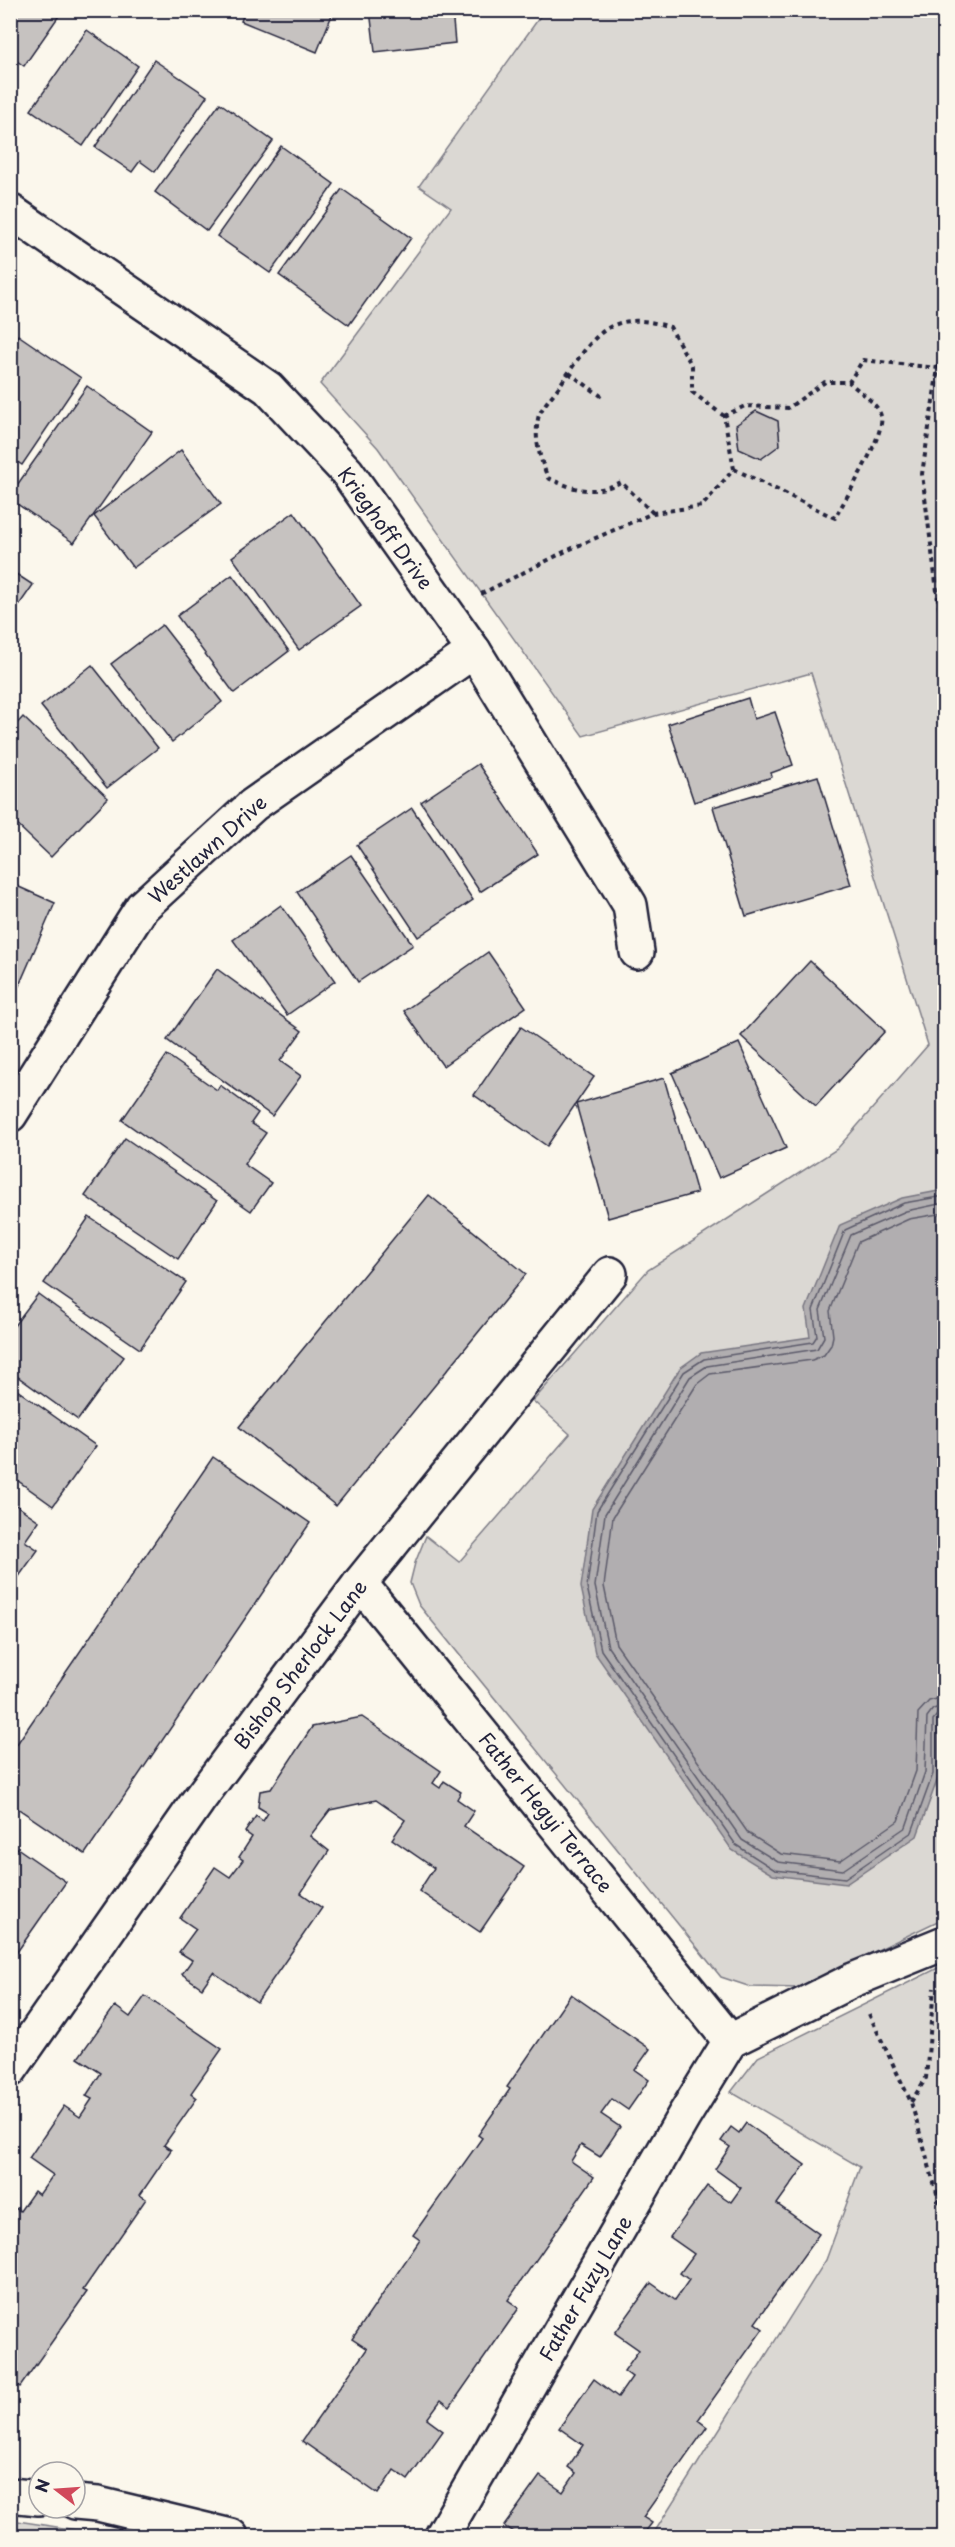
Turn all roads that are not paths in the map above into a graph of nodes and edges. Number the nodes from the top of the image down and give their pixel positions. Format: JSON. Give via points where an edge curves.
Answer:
{"nodes":[{"id":1,"x":10,"y":211,"type":"edge"},
{"id":2,"x":474,"y":651,"type":"junction"},
{"id":3,"x":637,"y":952,"type":"dead end"},
{"id":4,"x":10,"y":1115,"type":"edge"},
{"id":5,"x":610,"y":1274,"type":"dead end"},
{"id":6,"x":360,"y":1583,"type":"junction"},
{"id":7,"x":941,"y":1944,"type":"edge"},
{"id":8,"x":730,"y":2041,"type":"junction"},
{"id":9,"x":10,"y":2070,"type":"edge"},
{"id":10,"x":10,"y":2496,"type":"edge"},
{"id":11,"x":27,"y":2497,"type":"edge"},
{"id":12,"x":87,"y":2503,"type":"edge"},
{"id":13,"x":231,"y":2536,"type":"edge"},
{"id":14,"x":442,"y":2536,"type":"edge"}],
"edges":[{"from":1,"to":2,"type":"street","name":"Krieghoff Drive","via":[[268,388],[347,472]]},
{"from":2,"to":3,"type":"street","name":"Krieghoff Drive","via":[[630,905]]},
{"from":2,"to":4,"type":"street","name":"Westlawn Drive","via":[[253,805],[142,907]]},
{"from":5,"to":6,"type":"street","name":"Bishop Sherlock Lane"},
{"from":6,"to":8,"type":"street","name":"Father Hegyi Terrace"},
{"from":6,"to":9,"type":"street","name":"Bishop Sherlock Lane","via":[[198,1801]]},
{"from":7,"to":8,"type":"street","via":[[853,1980]]},
{"from":8,"to":14,"type":"street","name":"Father Fuzy Lane"},
{"from":10,"to":11,"type":"street"},
{"from":12,"to":13,"type":"street"}]}
